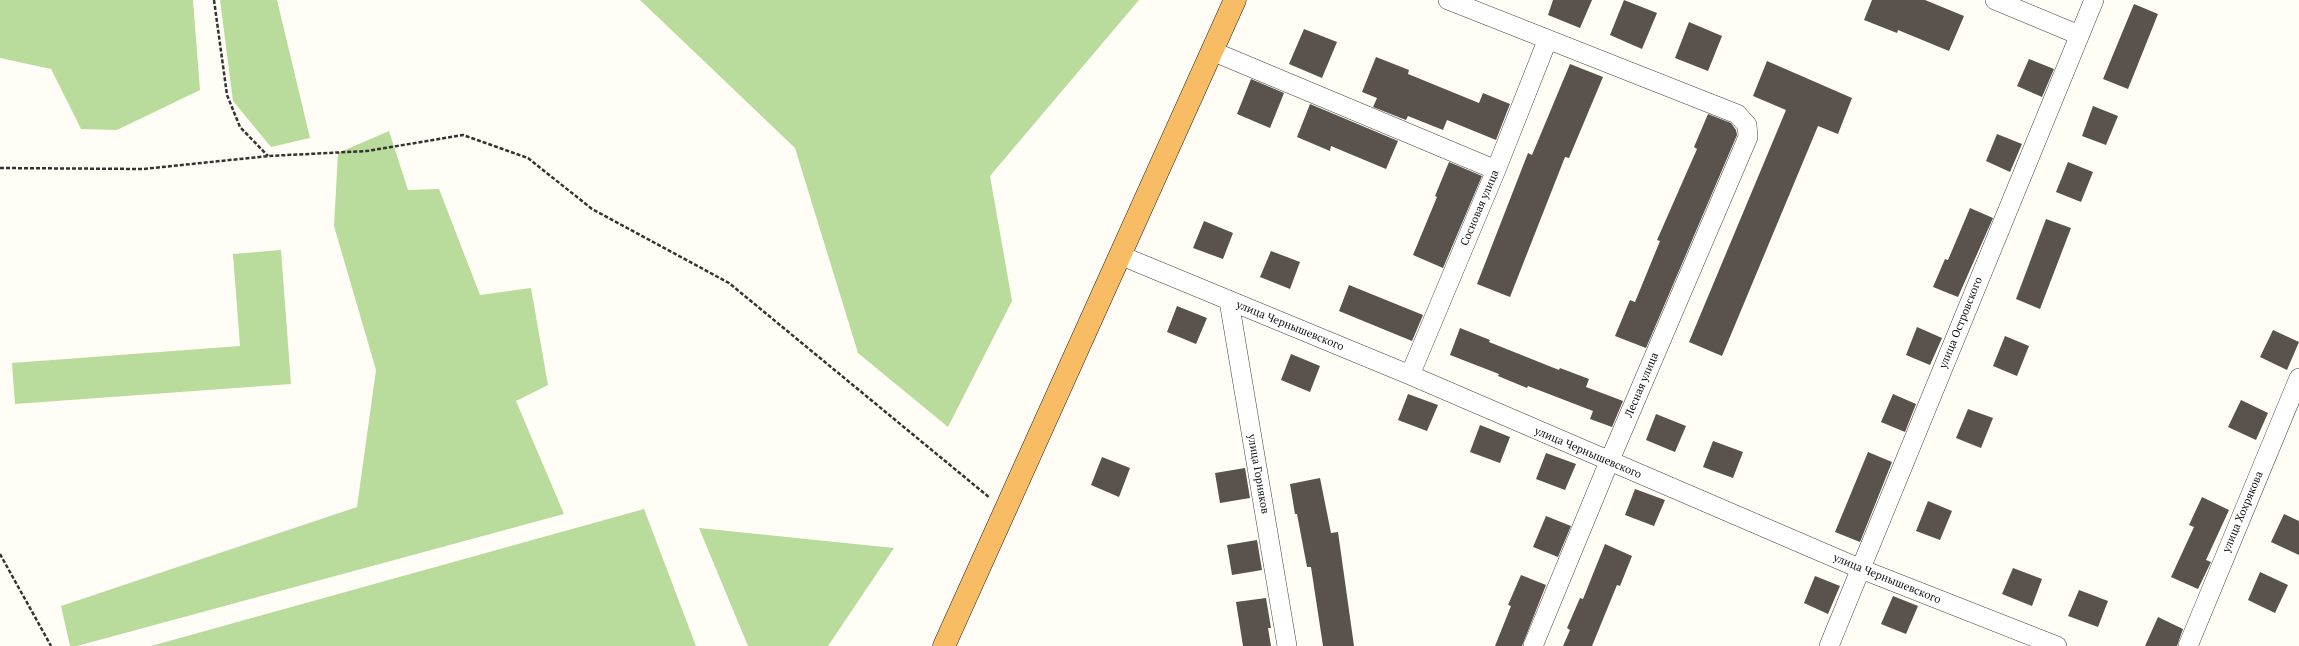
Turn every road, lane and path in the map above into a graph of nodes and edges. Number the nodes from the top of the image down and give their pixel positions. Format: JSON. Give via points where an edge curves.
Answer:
{"nodes":[{"id":1,"x":214,"y":0,"type":"edge"},
{"id":2,"x":1235,"y":0,"type":"edge"},
{"id":3,"x":1448,"y":0,"type":"edge"},
{"id":4,"x":1995,"y":0,"type":"edge"},
{"id":5,"x":2094,"y":0,"type":"edge"},
{"id":6,"x":2079,"y":35,"type":"junction"},
{"id":7,"x":1547,"y":41,"type":"junction"},
{"id":8,"x":1212,"y":51,"type":"junction"},
{"id":9,"x":269,"y":156,"type":"junction"},
{"id":10,"x":0,"y":168,"type":"edge"},
{"id":11,"x":1496,"y":170,"type":"junction"},
{"id":12,"x":1122,"y":256,"type":"junction"},
{"id":13,"x":1229,"y":301,"type":"junction"},
{"id":14,"x":1410,"y":375,"type":"junction"},
{"id":15,"x":2299,"y":378,"type":"edge"},
{"id":16,"x":1609,"y":462,"type":"junction"},
{"id":17,"x":1006,"y":510,"type":"junction"},
{"id":18,"x":0,"y":554,"type":"edge"},
{"id":19,"x":1861,"y":569,"type":"junction"},
{"id":20,"x":51,"y":646,"type":"edge"},
{"id":21,"x":944,"y":646,"type":"edge"},
{"id":22,"x":1287,"y":646,"type":"edge"},
{"id":23,"x":1533,"y":646,"type":"edge"},
{"id":24,"x":1829,"y":646,"type":"edge"},
{"id":25,"x":2057,"y":646,"type":"edge"},
{"id":26,"x":2188,"y":646,"type":"edge"}],
"edges":[{"from":1,"to":9,"type":"path","via":[[227,95],[240,127]]},
{"from":2,"to":8,"type":"highway"},
{"from":3,"to":7,"type":"street"},
{"from":4,"to":6,"type":"street"},
{"from":5,"to":6,"type":"street","name":"улица Островского"},
{"from":6,"to":19,"type":"street","name":"улица Островского"},
{"from":7,"to":11,"type":"street","name":"Сосновая улица"},
{"from":7,"to":16,"type":"street","name":"Лесная улица","via":[[1737,114],[1747,125],[1748,137]]},
{"from":8,"to":11,"type":"street"},
{"from":8,"to":12,"type":"highway"},
{"from":9,"to":10,"type":"path","via":[[143,169]]},
{"from":9,"to":17,"type":"path","via":[[366,151],[463,135],[528,158],[592,209],[729,283]]},
{"from":11,"to":14,"type":"street","name":"Сосновая улица"},
{"from":12,"to":13,"type":"street","name":"улица Чернышевского"},
{"from":12,"to":17,"type":"highway"},
{"from":13,"to":14,"type":"street","name":"улица Чернышевского"},
{"from":13,"to":22,"type":"street","name":"улица Горняков"},
{"from":14,"to":16,"type":"street","name":"улица Чернышевского"},
{"from":15,"to":26,"type":"street","name":"улица Хохрякова"},
{"from":16,"to":19,"type":"street","name":"улица Чернышевского"},
{"from":16,"to":23,"type":"street","name":"Лесная улица"},
{"from":17,"to":21,"type":"highway"},
{"from":18,"to":20,"type":"path"},
{"from":19,"to":24,"type":"street","name":"улица Островского"},
{"from":19,"to":25,"type":"street","name":"улица Чернышевского"}]}
